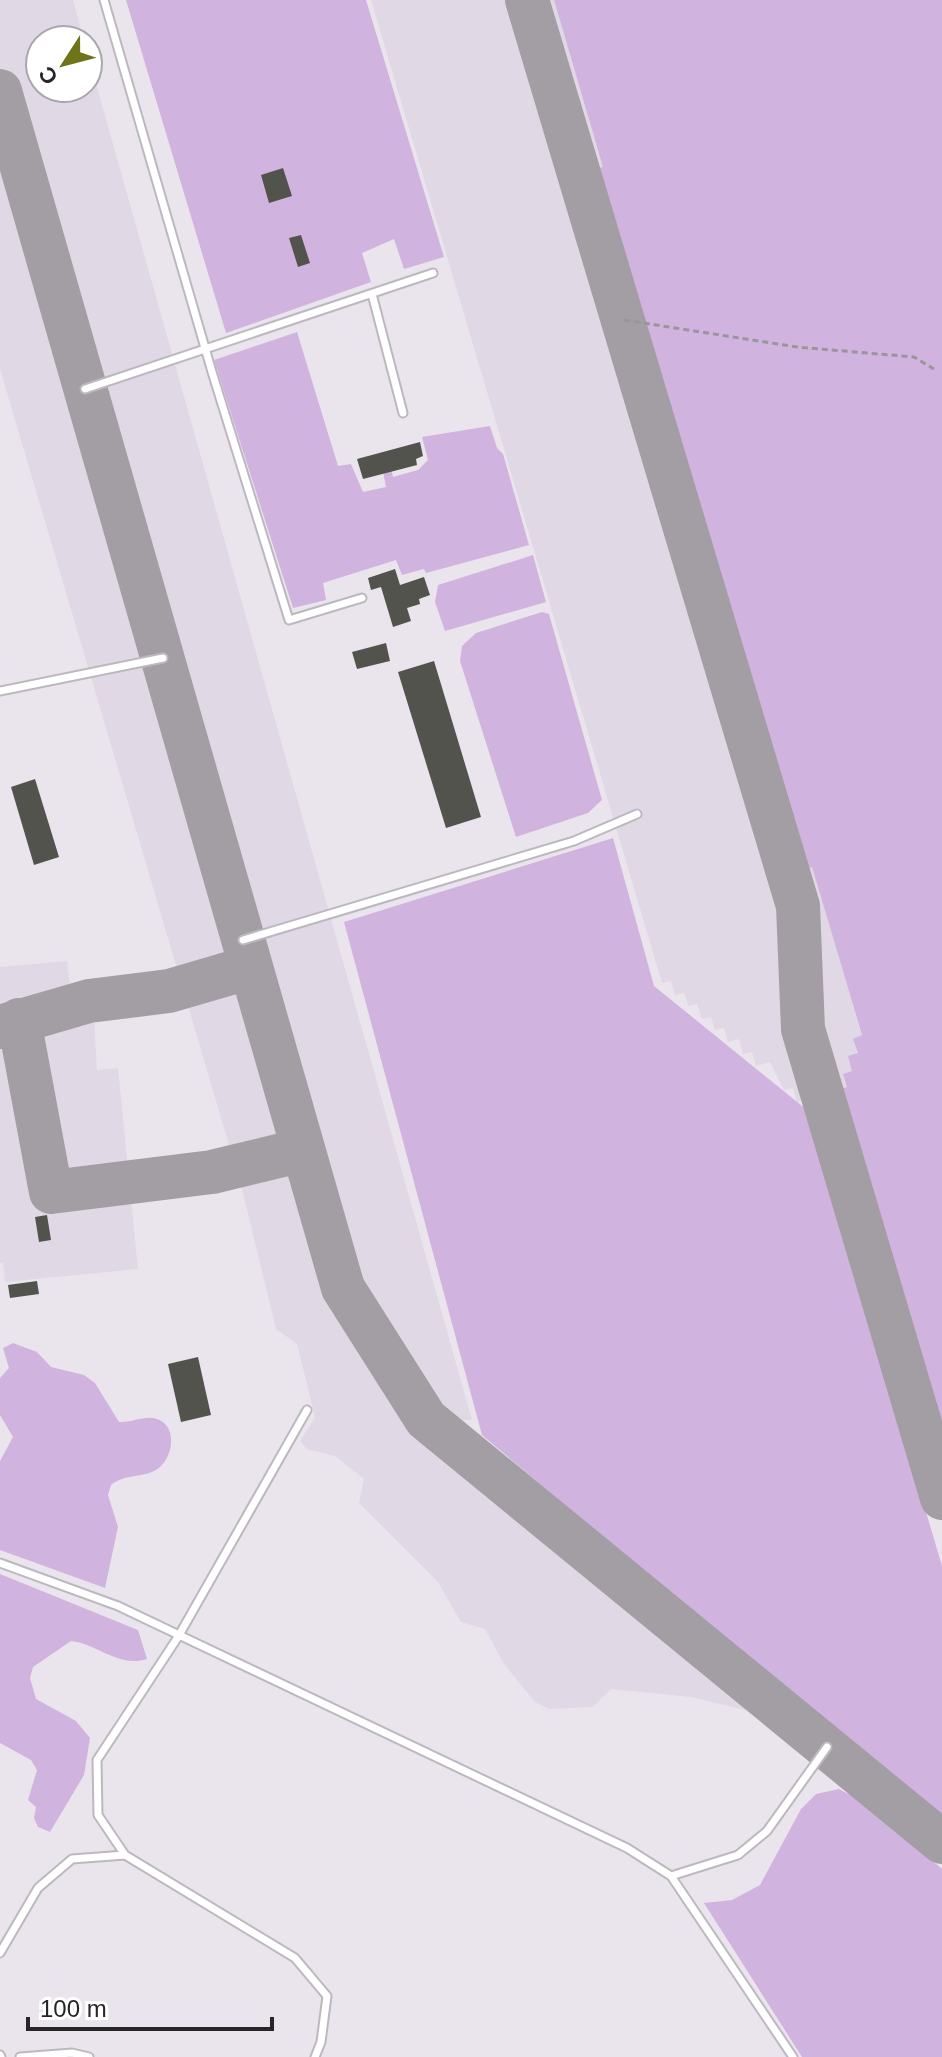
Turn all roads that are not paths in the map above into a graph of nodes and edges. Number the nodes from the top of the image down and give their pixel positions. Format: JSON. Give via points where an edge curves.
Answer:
{"nodes":[{"id":1,"x":104,"y":0,"type":"edge"},
{"id":2,"x":433,"y":273,"type":"dead end"},
{"id":3,"x":372,"y":294,"type":"junction"},
{"id":4,"x":205,"y":350,"type":"junction"},
{"id":5,"x":85,"y":389,"type":"dead end"},
{"id":6,"x":403,"y":413,"type":"dead end"},
{"id":7,"x":362,"y":598,"type":"dead end"},
{"id":8,"x":163,"y":658,"type":"dead end"},
{"id":9,"x":0,"y":691,"type":"edge"},
{"id":10,"x":637,"y":814,"type":"dead end"},
{"id":11,"x":243,"y":940,"type":"dead end"},
{"id":12,"x":307,"y":1410,"type":"dead end"},
{"id":13,"x":0,"y":1563,"type":"edge"},
{"id":14,"x":178,"y":1637,"type":"junction"},
{"id":15,"x":827,"y":1747,"type":"dead end"},
{"id":16,"x":125,"y":1855,"type":"junction"},
{"id":17,"x":671,"y":1876,"type":"junction"},
{"id":18,"x":0,"y":1953,"type":"edge"},
{"id":19,"x":20,"y":2057,"type":"edge"},
{"id":20,"x":89,"y":2057,"type":"edge"},
{"id":21,"x":315,"y":2057,"type":"edge"},
{"id":22,"x":793,"y":2057,"type":"edge"}],
"edges":[{"from":1,"to":4,"type":"lane"},
{"from":2,"to":3,"type":"lane"},
{"from":3,"to":4,"type":"lane"},
{"from":3,"to":6,"type":"lane"},
{"from":4,"to":5,"type":"lane"},
{"from":4,"to":7,"type":"lane","via":[[289,620]]},
{"from":8,"to":9,"type":"lane"},
{"from":10,"to":11,"type":"lane","via":[[574,841]]},
{"from":12,"to":14,"type":"lane"},
{"from":13,"to":14,"type":"lane","via":[[118,1606]]},
{"from":14,"to":16,"type":"lane","via":[[97,1760],[98,1815]]},
{"from":14,"to":17,"type":"lane","via":[[627,1848]]},
{"from":15,"to":17,"type":"lane","via":[[767,1831],[748,1847],[704,1868]]},
{"from":16,"to":18,"type":"lane","via":[[72,1859],[38,1888]]},
{"from":16,"to":21,"type":"lane","via":[[295,1958],[327,1996]]},
{"from":17,"to":22,"type":"lane"},
{"from":19,"to":20,"type":"lane"}]}
